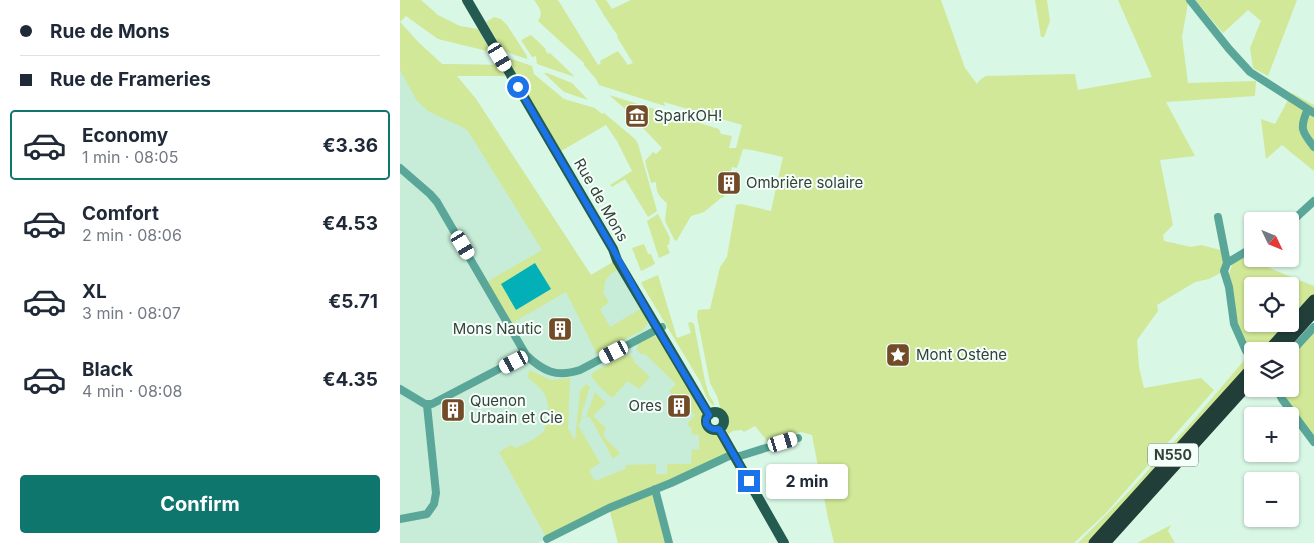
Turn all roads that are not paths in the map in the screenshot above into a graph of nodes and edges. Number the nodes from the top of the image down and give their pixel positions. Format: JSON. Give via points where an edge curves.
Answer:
{"nodes":[{"id":1,"x":467,"y":0,"type":"edge"},
{"id":2,"x":1190,"y":0,"type":"edge"},
{"id":3,"x":1311,"y":111,"type":"edge"},
{"id":4,"x":1314,"y":147,"type":"edge"},
{"id":5,"x":400,"y":168,"type":"edge"},
{"id":6,"x":1314,"y":201,"type":"edge"},
{"id":7,"x":1299,"y":215,"type":"edge"},
{"id":8,"x":1218,"y":217,"type":"dead end"},
{"id":9,"x":1244,"y":254,"type":"edge"},
{"id":10,"x":1226,"y":267,"type":"junction"},
{"id":11,"x":1313,"y":305,"type":"edge"},
{"id":12,"x":1314,"y":327,"type":"edge"},
{"id":13,"x":660,"y":329,"type":"junction"},
{"id":14,"x":1277,"y":342,"type":"edge"},
{"id":15,"x":1285,"y":342,"type":"edge"},
{"id":16,"x":1299,"y":343,"type":"edge"},
{"id":17,"x":1244,"y":346,"type":"edge"},
{"id":18,"x":526,"y":355,"type":"junction"},
{"id":19,"x":1244,"y":377,"type":"edge"},
{"id":20,"x":400,"y":389,"type":"edge"},
{"id":21,"x":1244,"y":389,"type":"edge"},
{"id":22,"x":1281,"y":397,"type":"edge"},
{"id":23,"x":427,"y":405,"type":"junction"},
{"id":24,"x":798,"y":438,"type":"dead end"},
{"id":25,"x":1314,"y":442,"type":"edge"},
{"id":26,"x":735,"y":456,"type":"junction"},
{"id":27,"x":655,"y":489,"type":"junction"},
{"id":28,"x":400,"y":519,"type":"edge"},
{"id":29,"x":547,"y":539,"type":"dead end"},
{"id":30,"x":669,"y":543,"type":"edge"},
{"id":31,"x":784,"y":543,"type":"edge"},
{"id":32,"x":1094,"y":543,"type":"edge"},
{"id":33,"x":1105,"y":543,"type":"edge"}],
"edges":[{"from":1,"to":13,"type":"main road","name":"Rue de Mons"},
{"from":2,"to":3,"type":"street","via":[[1250,72]]},
{"from":3,"to":4,"type":"street","via":[[1302,125]]},
{"from":5,"to":18,"type":"street","via":[[437,202]]},
{"from":6,"to":7,"type":"street"},
{"from":8,"to":10,"type":"street"},
{"from":9,"to":10,"type":"street"},
{"from":10,"to":17,"type":"street","via":[[1234,324]]},
{"from":11,"to":14,"type":"highway"},
{"from":11,"to":15,"type":"highway"},
{"from":12,"to":16,"type":"street"},
{"from":13,"to":18,"type":"street","via":[[570,373],[550,371]]},
{"from":13,"to":26,"type":"main road","name":"Rue de Mons","via":[[711,413],[720,414],[724,419],[719,429]]},
{"from":18,"to":23,"type":"street"},
{"from":19,"to":32,"type":"highway","number":"N550"},
{"from":20,"to":23,"type":"street"},
{"from":21,"to":33,"type":"highway","number":"N550"},
{"from":22,"to":25,"type":"street"},
{"from":23,"to":28,"type":"street","via":[[436,493],[434,504],[427,514]]},
{"from":24,"to":26,"type":"street"},
{"from":26,"to":27,"type":"street"},
{"from":26,"to":31,"type":"main road"},
{"from":27,"to":29,"type":"street"},
{"from":27,"to":30,"type":"street"}]}
